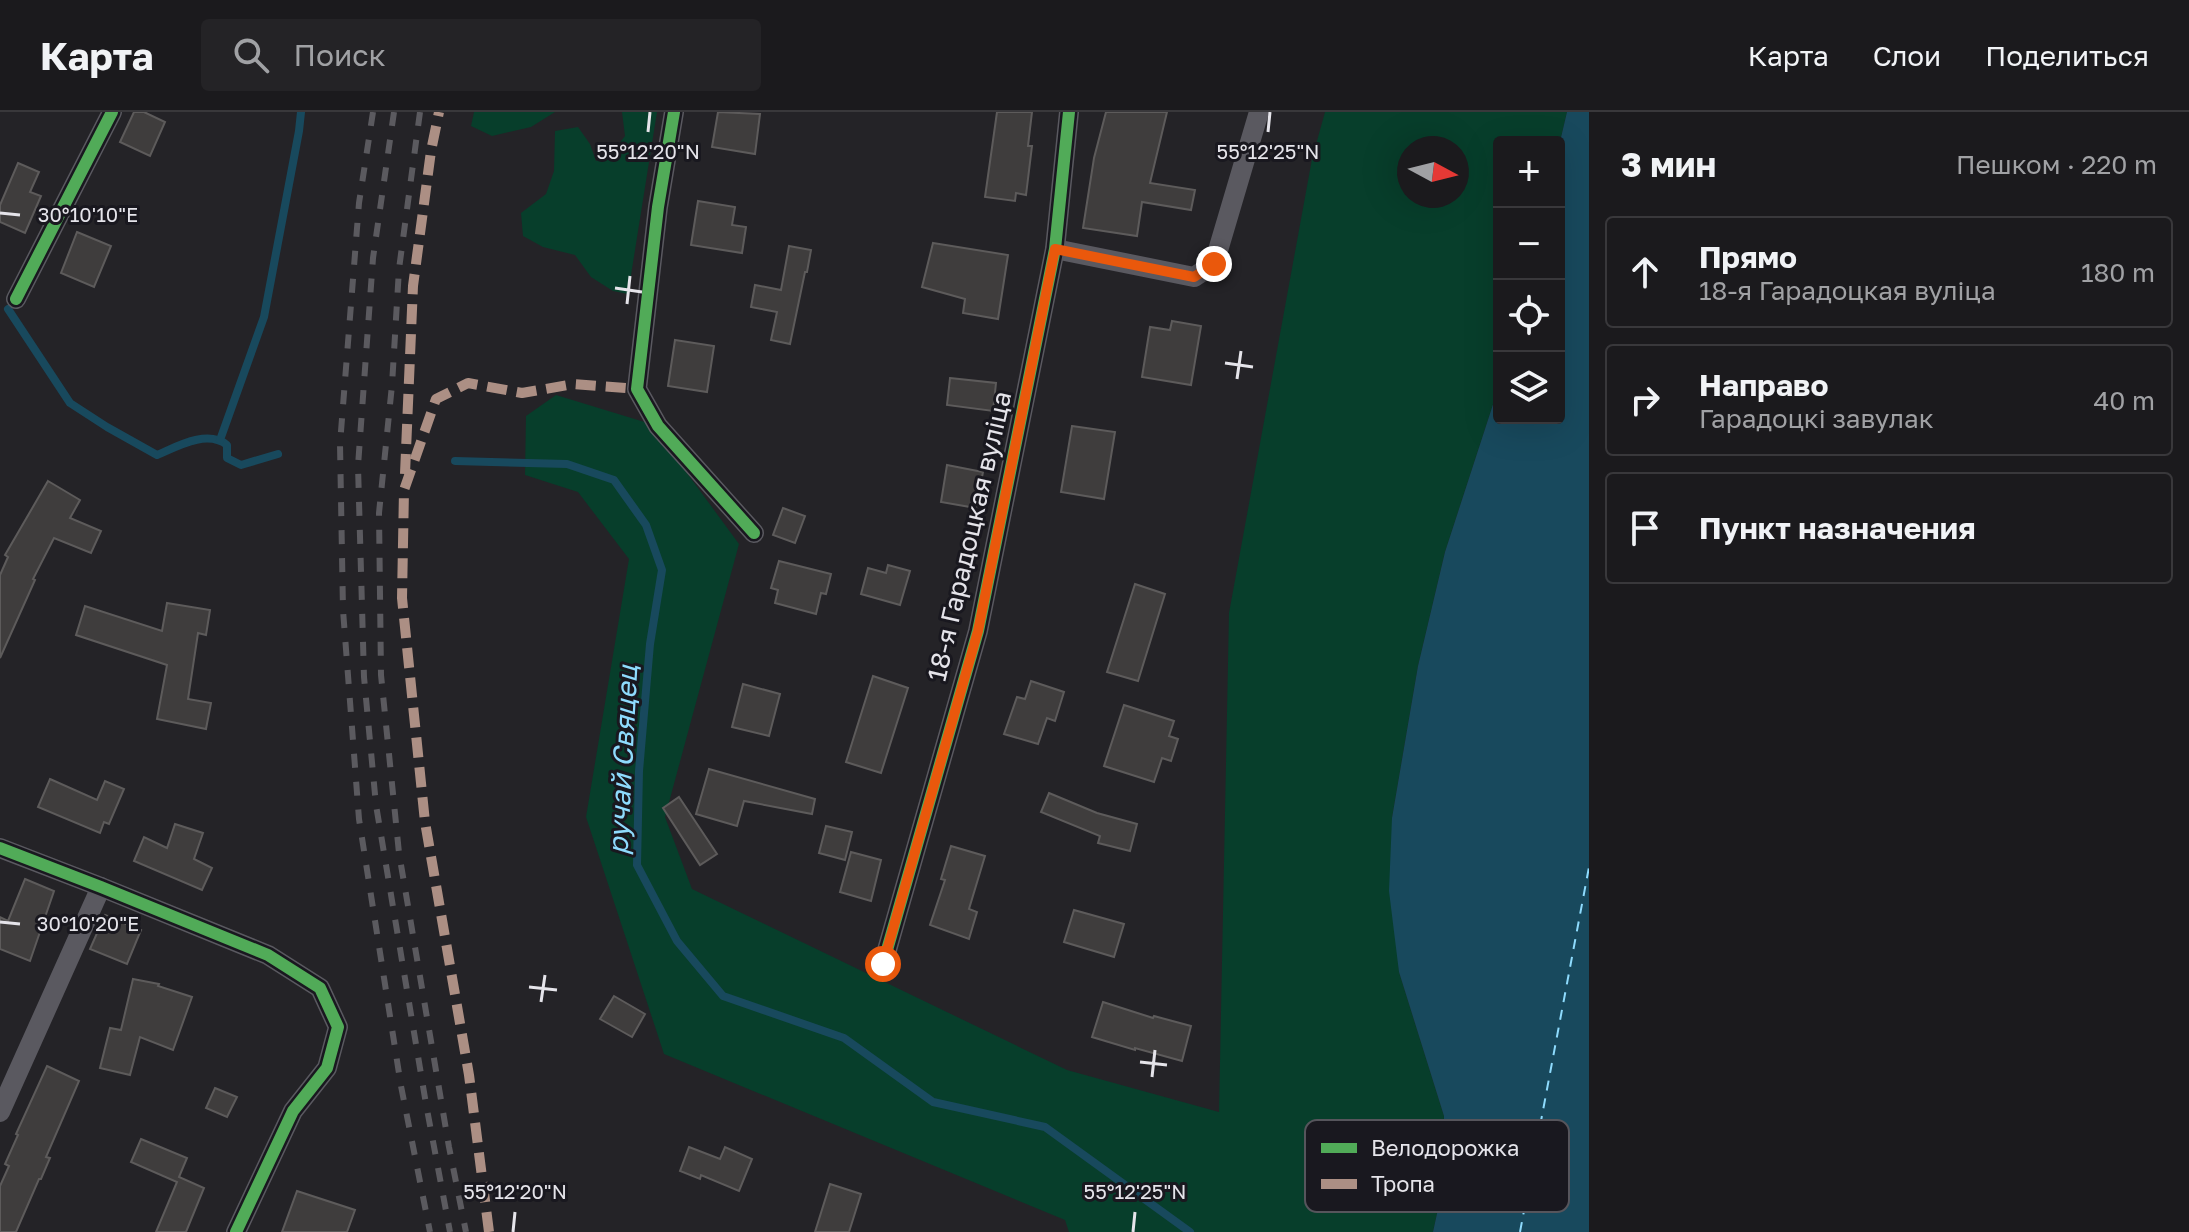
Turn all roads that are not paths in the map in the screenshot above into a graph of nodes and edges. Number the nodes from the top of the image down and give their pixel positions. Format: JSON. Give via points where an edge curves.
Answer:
{"nodes":[{"id":1,"x":112,"y":112,"type":"edge"},
{"id":2,"x":674,"y":112,"type":"edge"},
{"id":3,"x":1069,"y":112,"type":"edge"},
{"id":4,"x":1259,"y":112,"type":"edge"},
{"id":5,"x":1055,"y":249,"type":"junction"},
{"id":6,"x":16,"y":299,"type":"dead end"},
{"id":7,"x":754,"y":533,"type":"dead end"},
{"id":8,"x":0,"y":848,"type":"edge"},
{"id":9,"x":101,"y":887,"type":"junction"},
{"id":10,"x":883,"y":964,"type":"dead end"},
{"id":11,"x":0,"y":1112,"type":"edge"},
{"id":12,"x":236,"y":1232,"type":"edge"}],
"edges":[{"from":1,"to":6,"type":"street"},
{"from":2,"to":7,"type":"street","via":[[637,389],[658,426]]},
{"from":3,"to":5,"type":"street","name":"18-я Гарадоцкая вуліца"},
{"from":4,"to":5,"type":"street","via":[[1214,264],[1194,277]]},
{"from":5,"to":10,"type":"street","name":"18-я Гарадоцкая вуліца","via":[[978,631]]},
{"from":8,"to":9,"type":"street"},
{"from":9,"to":11,"type":"street"},
{"from":9,"to":12,"type":"street","via":[[268,955],[320,988],[338,1027],[327,1068],[293,1111]]}]}
